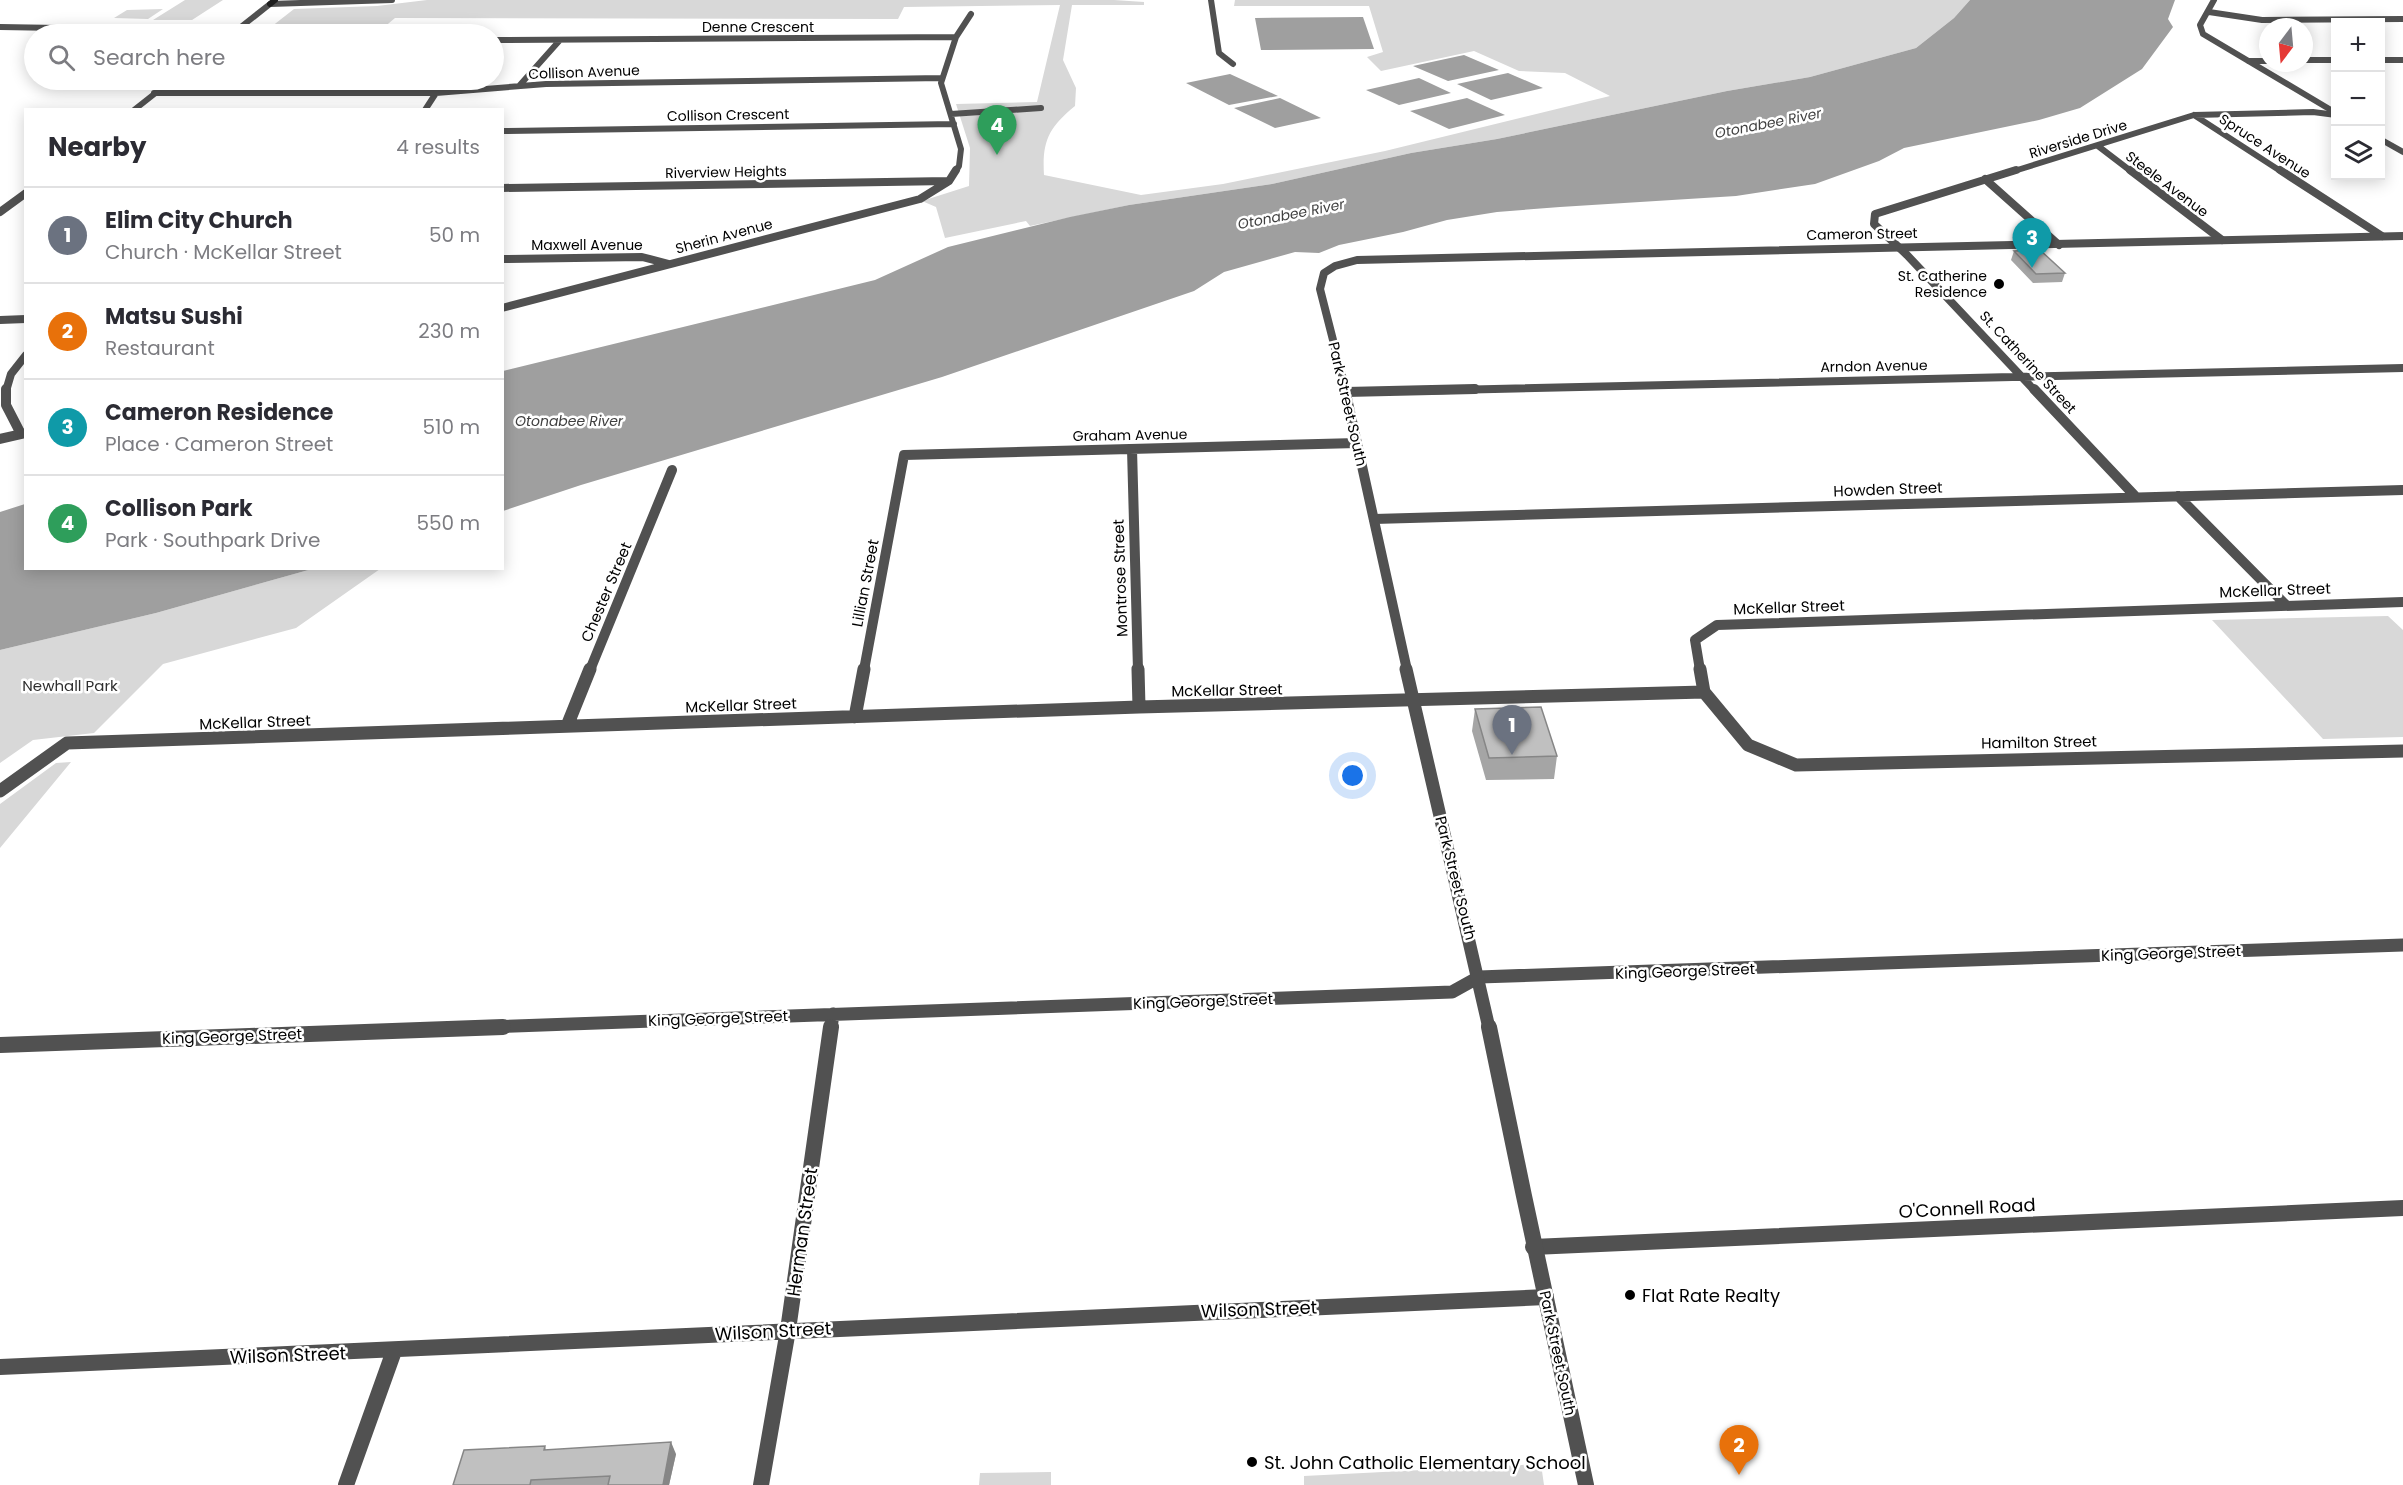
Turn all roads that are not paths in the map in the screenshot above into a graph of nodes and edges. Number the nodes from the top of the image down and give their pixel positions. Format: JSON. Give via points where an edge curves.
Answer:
{"nodes":[{"id":1,"x":392,"y":0,"type":"edge"},
{"id":2,"x":1211,"y":0,"type":"edge"},
{"id":3,"x":2214,"y":0,"type":"edge"},
{"id":4,"x":273,"y":2,"type":"edge"},
{"id":5,"x":2209,"y":12,"type":"junction"},
{"id":6,"x":971,"y":14,"type":"dead end"},
{"id":7,"x":2403,"y":18,"type":"edge"},
{"id":8,"x":2313,"y":19,"type":"edge"},
{"id":9,"x":2259,"y":20,"type":"edge"},
{"id":10,"x":2259,"y":20,"type":"edge"},
{"id":11,"x":2218,"y":21,"type":"dead end"},
{"id":12,"x":245,"y":24,"type":"edge"},
{"id":13,"x":0,"y":27,"type":"edge"},
{"id":14,"x":24,"y":28,"type":"edge"},
{"id":15,"x":956,"y":37,"type":"junction"},
{"id":16,"x":504,"y":40,"type":"edge"},
{"id":17,"x":560,"y":40,"type":"junction"},
{"id":18,"x":2313,"y":60,"type":"edge"},
{"id":19,"x":2331,"y":60,"type":"edge"},
{"id":20,"x":2385,"y":60,"type":"edge"},
{"id":21,"x":2403,"y":60,"type":"edge"},
{"id":22,"x":2249,"y":61,"type":"junction"},
{"id":23,"x":2259,"y":61,"type":"edge"},
{"id":24,"x":1233,"y":64,"type":"dead end"},
{"id":25,"x":942,"y":78,"type":"junction"},
{"id":26,"x":519,"y":86,"type":"junction"},
{"id":27,"x":504,"y":87,"type":"edge"},
{"id":28,"x":158,"y":90,"type":"edge"},
{"id":29,"x":472,"y":90,"type":"edge"},
{"id":30,"x":154,"y":93,"type":"junction"},
{"id":31,"x":436,"y":93,"type":"junction"},
{"id":32,"x":136,"y":108,"type":"edge"},
{"id":33,"x":426,"y":108,"type":"edge"},
{"id":34,"x":1041,"y":108,"type":"dead end"},
{"id":35,"x":2331,"y":111,"type":"edge"},
{"id":36,"x":951,"y":114,"type":"junction"},
{"id":37,"x":2331,"y":114,"type":"edge"},
{"id":38,"x":2194,"y":115,"type":"junction"},
{"id":39,"x":954,"y":124,"type":"junction"},
{"id":40,"x":504,"y":131,"type":"edge"},
{"id":41,"x":2385,"y":142,"type":"edge"},
{"id":42,"x":2098,"y":146,"type":"junction"},
{"id":43,"x":2403,"y":152,"type":"edge"},
{"id":44,"x":1985,"y":179,"type":"junction"},
{"id":45,"x":949,"y":181,"type":"junction"},
{"id":46,"x":504,"y":188,"type":"edge"},
{"id":47,"x":24,"y":195,"type":"edge"},
{"id":48,"x":0,"y":212,"type":"edge"},
{"id":49,"x":2382,"y":236,"type":"junction"},
{"id":50,"x":2403,"y":236,"type":"edge"},
{"id":51,"x":2222,"y":240,"type":"junction"},
{"id":52,"x":2059,"y":244,"type":"junction"},
{"id":53,"x":1900,"y":247,"type":"junction"},
{"id":54,"x":504,"y":259,"type":"edge"},
{"id":55,"x":670,"y":264,"type":"junction"},
{"id":56,"x":1324,"y":273,"type":"joint"},
{"id":57,"x":504,"y":307,"type":"edge"},
{"id":58,"x":24,"y":319,"type":"edge"},
{"id":59,"x":0,"y":320,"type":"edge"},
{"id":60,"x":24,"y":357,"type":"edge"},
{"id":61,"x":2403,"y":368,"type":"edge"},
{"id":62,"x":2021,"y":376,"type":"junction"},
{"id":63,"x":1346,"y":392,"type":"junction"},
{"id":64,"x":23,"y":433,"type":"edge"},
{"id":65,"x":0,"y":439,"type":"edge"},
{"id":66,"x":1357,"y":443,"type":"junction"},
{"id":67,"x":1132,"y":449,"type":"junction"},
{"id":68,"x":904,"y":455,"type":"joint"},
{"id":69,"x":672,"y":470,"type":"dead end"},
{"id":70,"x":2403,"y":490,"type":"edge"},
{"id":71,"x":2134,"y":496,"type":"junction"},
{"id":72,"x":2178,"y":496,"type":"junction"},
{"id":73,"x":1374,"y":519,"type":"junction"},
{"id":74,"x":2403,"y":602,"type":"edge"},
{"id":75,"x":2286,"y":605,"type":"junction"},
{"id":76,"x":1704,"y":692,"type":"junction"},
{"id":77,"x":1413,"y":700,"type":"junction"},
{"id":78,"x":1139,"y":707,"type":"junction"},
{"id":79,"x":855,"y":717,"type":"junction"},
{"id":80,"x":567,"y":726,"type":"junction"},
{"id":81,"x":2403,"y":750,"type":"edge"},
{"id":82,"x":0,"y":791,"type":"edge"},
{"id":83,"x":2403,"y":945,"type":"edge"},
{"id":84,"x":1479,"y":977,"type":"junction"},
{"id":85,"x":833,"y":1014,"type":"junction"},
{"id":86,"x":0,"y":1045,"type":"edge"},
{"id":87,"x":2403,"y":1208,"type":"edge"},
{"id":88,"x":1533,"y":1247,"type":"junction"},
{"id":89,"x":1546,"y":1297,"type":"junction"},
{"id":90,"x":788,"y":1330,"type":"junction"},
{"id":91,"x":394,"y":1351,"type":"junction"},
{"id":92,"x":0,"y":1367,"type":"edge"},
{"id":93,"x":346,"y":1485,"type":"edge"},
{"id":94,"x":761,"y":1485,"type":"edge"},
{"id":95,"x":1586,"y":1485,"type":"edge"}],
"edges":[{"from":1,"to":4,"type":"street"},
{"from":2,"to":24,"type":"street","via":[[1220,53]]},
{"from":3,"to":5,"type":"street"},
{"from":4,"to":12,"type":"street"},
{"from":5,"to":9,"type":"street"},
{"from":5,"to":22,"type":"street","via":[[2203,34]]},
{"from":6,"to":15,"type":"street"},
{"from":7,"to":8,"type":"street"},
{"from":10,"to":11,"type":"street"},
{"from":13,"to":14,"type":"street"},
{"from":15,"to":17,"type":"street","name":"Denne Crescent"},
{"from":15,"to":25,"type":"street"},
{"from":16,"to":17,"type":"street","name":"Denne Crescent"},
{"from":17,"to":26,"type":"street"},
{"from":18,"to":19,"type":"street"},
{"from":20,"to":21,"type":"street"},
{"from":22,"to":23,"type":"street"},
{"from":22,"to":35,"type":"street"},
{"from":25,"to":26,"type":"street","name":"Collison Avenue"},
{"from":25,"to":36,"type":"street"},
{"from":26,"to":27,"type":"street","name":"Collison Avenue"},
{"from":28,"to":30,"type":"street"},
{"from":29,"to":31,"type":"street","name":"Collison Avenue"},
{"from":30,"to":31,"type":"street","name":"Collison Avenue"},
{"from":30,"to":32,"type":"street"},
{"from":31,"to":33,"type":"street"},
{"from":34,"to":36,"type":"street"},
{"from":36,"to":39,"type":"street"},
{"from":37,"to":38,"type":"street","name":"Riverside Drive"},
{"from":38,"to":42,"type":"street","name":"Riverside Drive"},
{"from":38,"to":49,"type":"street","name":"Spruce Avenue"},
{"from":39,"to":40,"type":"street","name":"Collison Crescent"},
{"from":39,"to":45,"type":"street","via":[[960,149],[959,166]]},
{"from":41,"to":43,"type":"street"},
{"from":42,"to":44,"type":"street","name":"Riverside Drive"},
{"from":42,"to":51,"type":"street","name":"Steele Avenue"},
{"from":44,"to":52,"type":"street"},
{"from":44,"to":53,"type":"street","name":"Riverside Drive","via":[[1875,214],[1874,224]]},
{"from":45,"to":46,"type":"street","name":"Riverview Heights"},
{"from":45,"to":55,"type":"street","name":"Sherin Avenue","via":[[920,199]]},
{"from":47,"to":48,"type":"street"},
{"from":49,"to":50,"type":"street","name":"Cameron Street"},
{"from":49,"to":51,"type":"street","name":"Cameron Street"},
{"from":51,"to":52,"type":"street","name":"Cameron Street"},
{"from":52,"to":53,"type":"street","name":"Cameron Street"},
{"from":53,"to":56,"type":"street","name":"Cameron Street","via":[[1357,260]]},
{"from":53,"to":62,"type":"street","name":"St. Catherine Street"},
{"from":54,"to":55,"type":"street","name":"Maxwell Avenue","via":[[642,256]]},
{"from":55,"to":57,"type":"street","name":"Sherin Avenue"},
{"from":56,"to":63,"type":"street","name":"Park Street South","via":[[1320,289]]},
{"from":58,"to":59,"type":"street"},
{"from":60,"to":64,"type":"street","via":[[3,388],[2,403]]},
{"from":61,"to":62,"type":"street","name":"Arndon Avenue"},
{"from":62,"to":63,"type":"street","name":"Arndon Avenue"},
{"from":62,"to":71,"type":"street","name":"St. Catherine Street"},
{"from":63,"to":66,"type":"street","name":"Park Street South"},
{"from":64,"to":65,"type":"street"},
{"from":66,"to":67,"type":"street","name":"Graham Avenue"},
{"from":66,"to":73,"type":"street","name":"Park Street South"},
{"from":67,"to":68,"type":"street","name":"Graham Avenue"},
{"from":67,"to":78,"type":"street","name":"Montrose Street"},
{"from":68,"to":79,"type":"street","name":"Lillian Street"},
{"from":69,"to":80,"type":"street","name":"Chester Street"},
{"from":70,"to":72,"type":"street","name":"Howden Street"},
{"from":71,"to":72,"type":"street","name":"Howden Street"},
{"from":71,"to":73,"type":"street","name":"Howden Street"},
{"from":72,"to":75,"type":"street"},
{"from":73,"to":77,"type":"street","name":"Park Street South"},
{"from":74,"to":75,"type":"street","name":"McKellar Street"},
{"from":75,"to":76,"type":"street","name":"McKellar Street","via":[[1717,625],[1695,640]]},
{"from":76,"to":77,"type":"street","name":"McKellar Street"},
{"from":76,"to":81,"type":"street","name":"Hamilton Street","via":[[1748,745],[1796,765]]},
{"from":77,"to":78,"type":"street","name":"McKellar Street"},
{"from":77,"to":84,"type":"street","name":"Park Street South"},
{"from":78,"to":79,"type":"street","name":"McKellar Street"},
{"from":79,"to":80,"type":"street","name":"McKellar Street"},
{"from":80,"to":82,"type":"street","name":"McKellar Street","via":[[67,743]]},
{"from":83,"to":84,"type":"street","name":"King George Street"},
{"from":84,"to":85,"type":"street","name":"King George Street","via":[[1452,992]]},
{"from":84,"to":88,"type":"street","name":"Park Street South"},
{"from":85,"to":86,"type":"street","name":"King George Street"},
{"from":85,"to":90,"type":"street","name":"Herman Street"},
{"from":87,"to":88,"type":"street","name":"O'Connell Road"},
{"from":88,"to":89,"type":"street","name":"Park Street South"},
{"from":89,"to":90,"type":"street","name":"Wilson Street"},
{"from":89,"to":95,"type":"street","name":"Park Street South"},
{"from":90,"to":91,"type":"street","name":"Wilson Street"},
{"from":90,"to":94,"type":"street","name":"Herman Street"},
{"from":91,"to":92,"type":"street","name":"Wilson Street"},
{"from":91,"to":93,"type":"street"}]}
